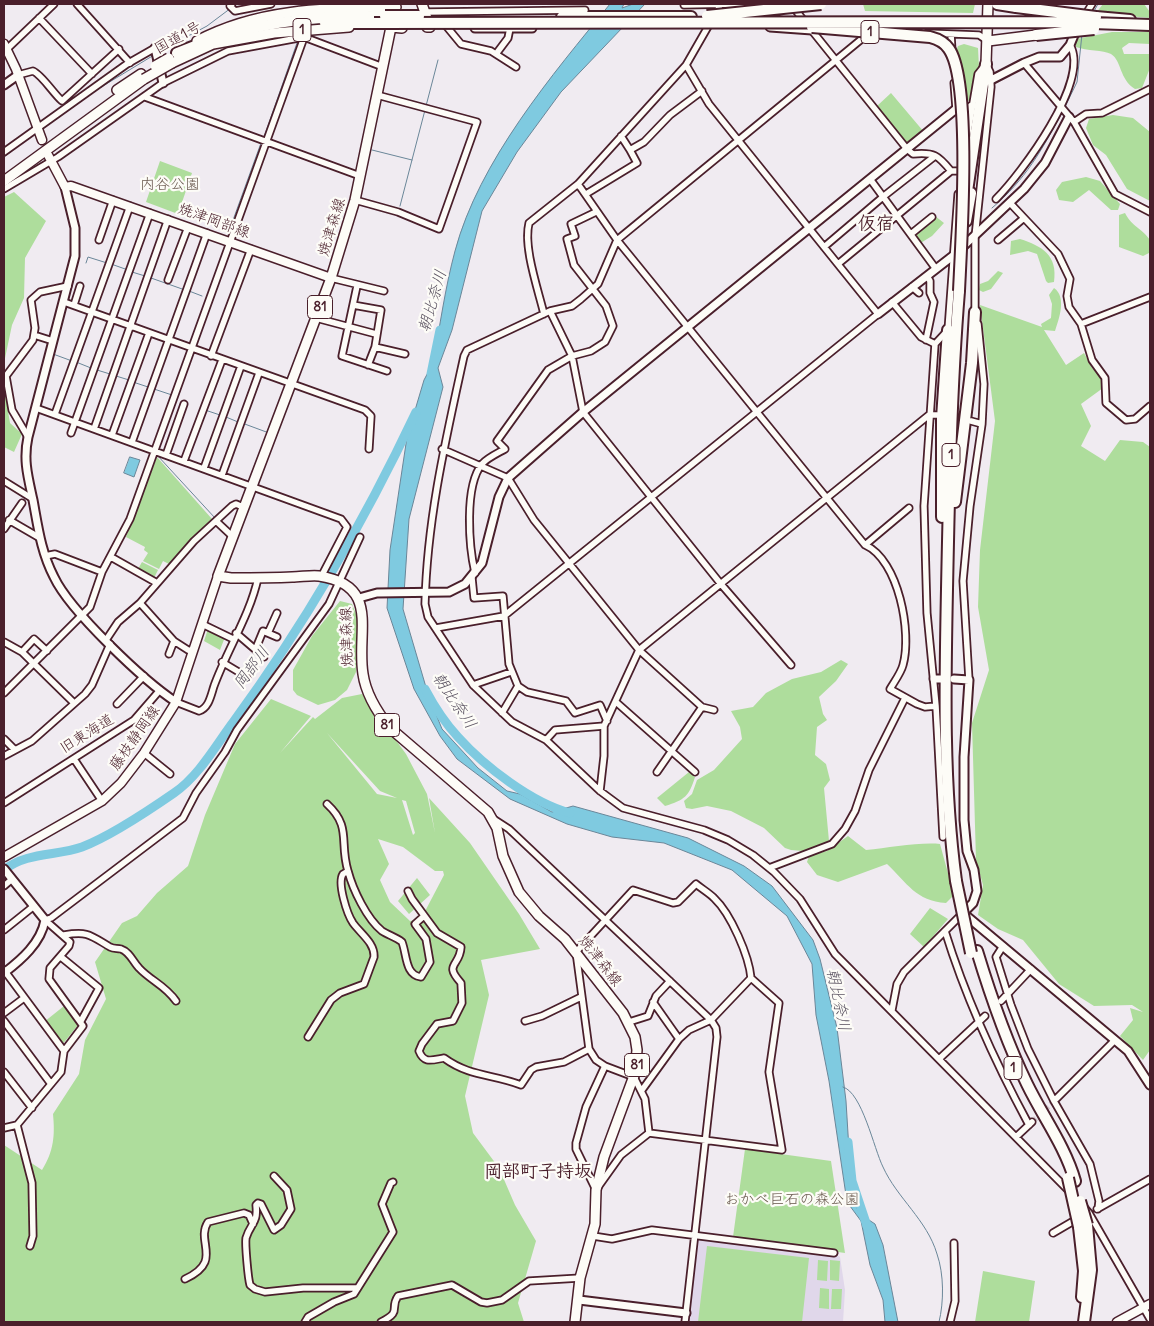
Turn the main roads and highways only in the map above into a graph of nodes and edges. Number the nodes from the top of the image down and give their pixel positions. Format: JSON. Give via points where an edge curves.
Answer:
{"nodes":[{"id":1,"x":820,"y":4,"type":"edge"},
{"id":2,"x":988,"y":4,"type":"edge"},
{"id":3,"x":997,"y":4,"type":"edge"},
{"id":4,"x":396,"y":5,"type":"edge"},
{"id":5,"x":424,"y":8,"type":"edge"},
{"id":6,"x":691,"y":17,"type":"junction"},
{"id":7,"x":739,"y":21,"type":"junction"},
{"id":8,"x":1073,"y":25,"type":"junction"},
{"id":9,"x":1150,"y":25,"type":"edge"},
{"id":10,"x":392,"y":27,"type":"junction"},
{"id":11,"x":1036,"y":35,"type":"joint"},
{"id":12,"x":988,"y":41,"type":"junction"},
{"id":13,"x":213,"y":44,"type":"junction"},
{"id":14,"x":5,"y":46,"type":"edge"},
{"id":15,"x":172,"y":58,"type":"junction"},
{"id":16,"x":986,"y":64,"type":"junction"},
{"id":17,"x":143,"y":77,"type":"junction"},
{"id":18,"x":42,"y":140,"type":"dead end"},
{"id":19,"x":50,"y":158,"type":"road end"},
{"id":20,"x":4,"y":173,"type":"edge"},
{"id":21,"x":4,"y":180,"type":"edge"},
{"id":22,"x":964,"y":221,"type":"junction"},
{"id":23,"x":331,"y":278,"type":"junction"},
{"id":24,"x":961,"y":291,"type":"junction"},
{"id":25,"x":975,"y":312,"type":"road end"},
{"id":26,"x":948,"y":330,"type":"road end"},
{"id":27,"x":953,"y":516,"type":"junction"},
{"id":28,"x":218,"y":576,"type":"junction"},
{"id":29,"x":947,"y":620,"type":"junction"},
{"id":30,"x":4,"y":857,"type":"edge"},
{"id":31,"x":959,"y":881,"type":"junction"},
{"id":32,"x":1147,"y":1306,"type":"edge"},
{"id":33,"x":1081,"y":1321,"type":"edge"},
{"id":34,"x":575,"y":1322,"type":"edge"},
{"id":35,"x":1117,"y":1322,"type":"edge"}],
"edges":[{"from":1,"to":6,"type":"highway","bridge":true},
{"from":2,"to":12,"type":"main road"},
{"from":3,"to":9,"type":"highway","bridge":true},
{"from":4,"to":10,"type":"main road"},
{"from":4,"to":15,"type":"main road","name":"国道1号","number":"1","via":[[299,10],[262,17],[207,36]]},
{"from":5,"to":10,"type":"main road","via":[[430,27]]},
{"from":6,"to":8,"type":"highway","number":"1","bridge":true,"via":[[885,16]]},
{"from":6,"to":15,"type":"highway","number":"1","bridge":true,"via":[[324,16],[274,22],[220,36]]},
{"from":7,"to":8,"type":"highway","number":"1","bridge":true},
{"from":7,"to":13,"type":"highway","number":"1","bridge":true,"via":[[326,23],[255,32]]},
{"from":7,"to":22,"type":"highway","number":"1","bridge":true,"via":[[930,37],[945,44],[956,66]]},
{"from":8,"to":9,"type":"highway","number":"1","bridge":true},
{"from":9,"to":11,"type":"highway","bridge":true},
{"from":10,"to":13,"type":"main road","name":"国道1号","number":"1","via":[[274,32]]},
{"from":10,"to":23,"type":"main road","name":"焼津森線","number":"81","via":[[355,200]]},
{"from":11,"to":12,"type":"main road"},
{"from":12,"to":16,"type":"main road"},
{"from":13,"to":15,"type":"main road","name":"国道1号","number":"1"},
{"from":14,"to":18,"type":"main road"},
{"from":15,"to":17,"type":"main road","name":"国道1号","number":"1","bridge":true},
{"from":16,"to":22,"type":"highway","bridge":true},
{"from":16,"to":22,"type":"highway","via":[[981,132]]},
{"from":17,"to":20,"type":"main road","name":"国道1号","number":"1"},
{"from":17,"to":21,"type":"main road","name":"国道1号","number":"1"},
{"from":19,"to":23,"type":"main road","name":"焼津岡部線","via":[[64,187],[71,186],[130,206]]},
{"from":22,"to":24,"type":"highway"},
{"from":23,"to":28,"type":"main road","name":"焼津森線","number":"81"},
{"from":24,"to":27,"type":"highway"},
{"from":24,"to":29,"type":"highway","number":"1","via":[[948,508]]},
{"from":25,"to":27,"type":"highway"},
{"from":26,"to":29,"type":"highway","via":[[941,482]]},
{"from":27,"to":31,"type":"highway","via":[[951,683]]},
{"from":28,"to":30,"type":"main road","name":"藤枝静岡線","via":[[176,702],[144,753],[121,783],[102,800]]},
{"from":28,"to":34,"type":"main road","name":"焼津森線","number":"81","via":[[322,577],[355,592],[360,598],[362,614],[362,673],[379,715],[492,818],[503,856],[519,892],[576,952],[629,1022],[637,1050],[634,1077],[604,1157],[596,1190],[593,1236],[580,1278]]},
{"from":29,"to":31,"type":"highway","number":"1","via":[[945,680],[949,788]]},
{"from":31,"to":33,"type":"highway","number":"1","bridge":true,"via":[[984,998],[1007,1056],[1071,1179],[1091,1270]]},
{"from":32,"to":35,"type":"main road"}]}
